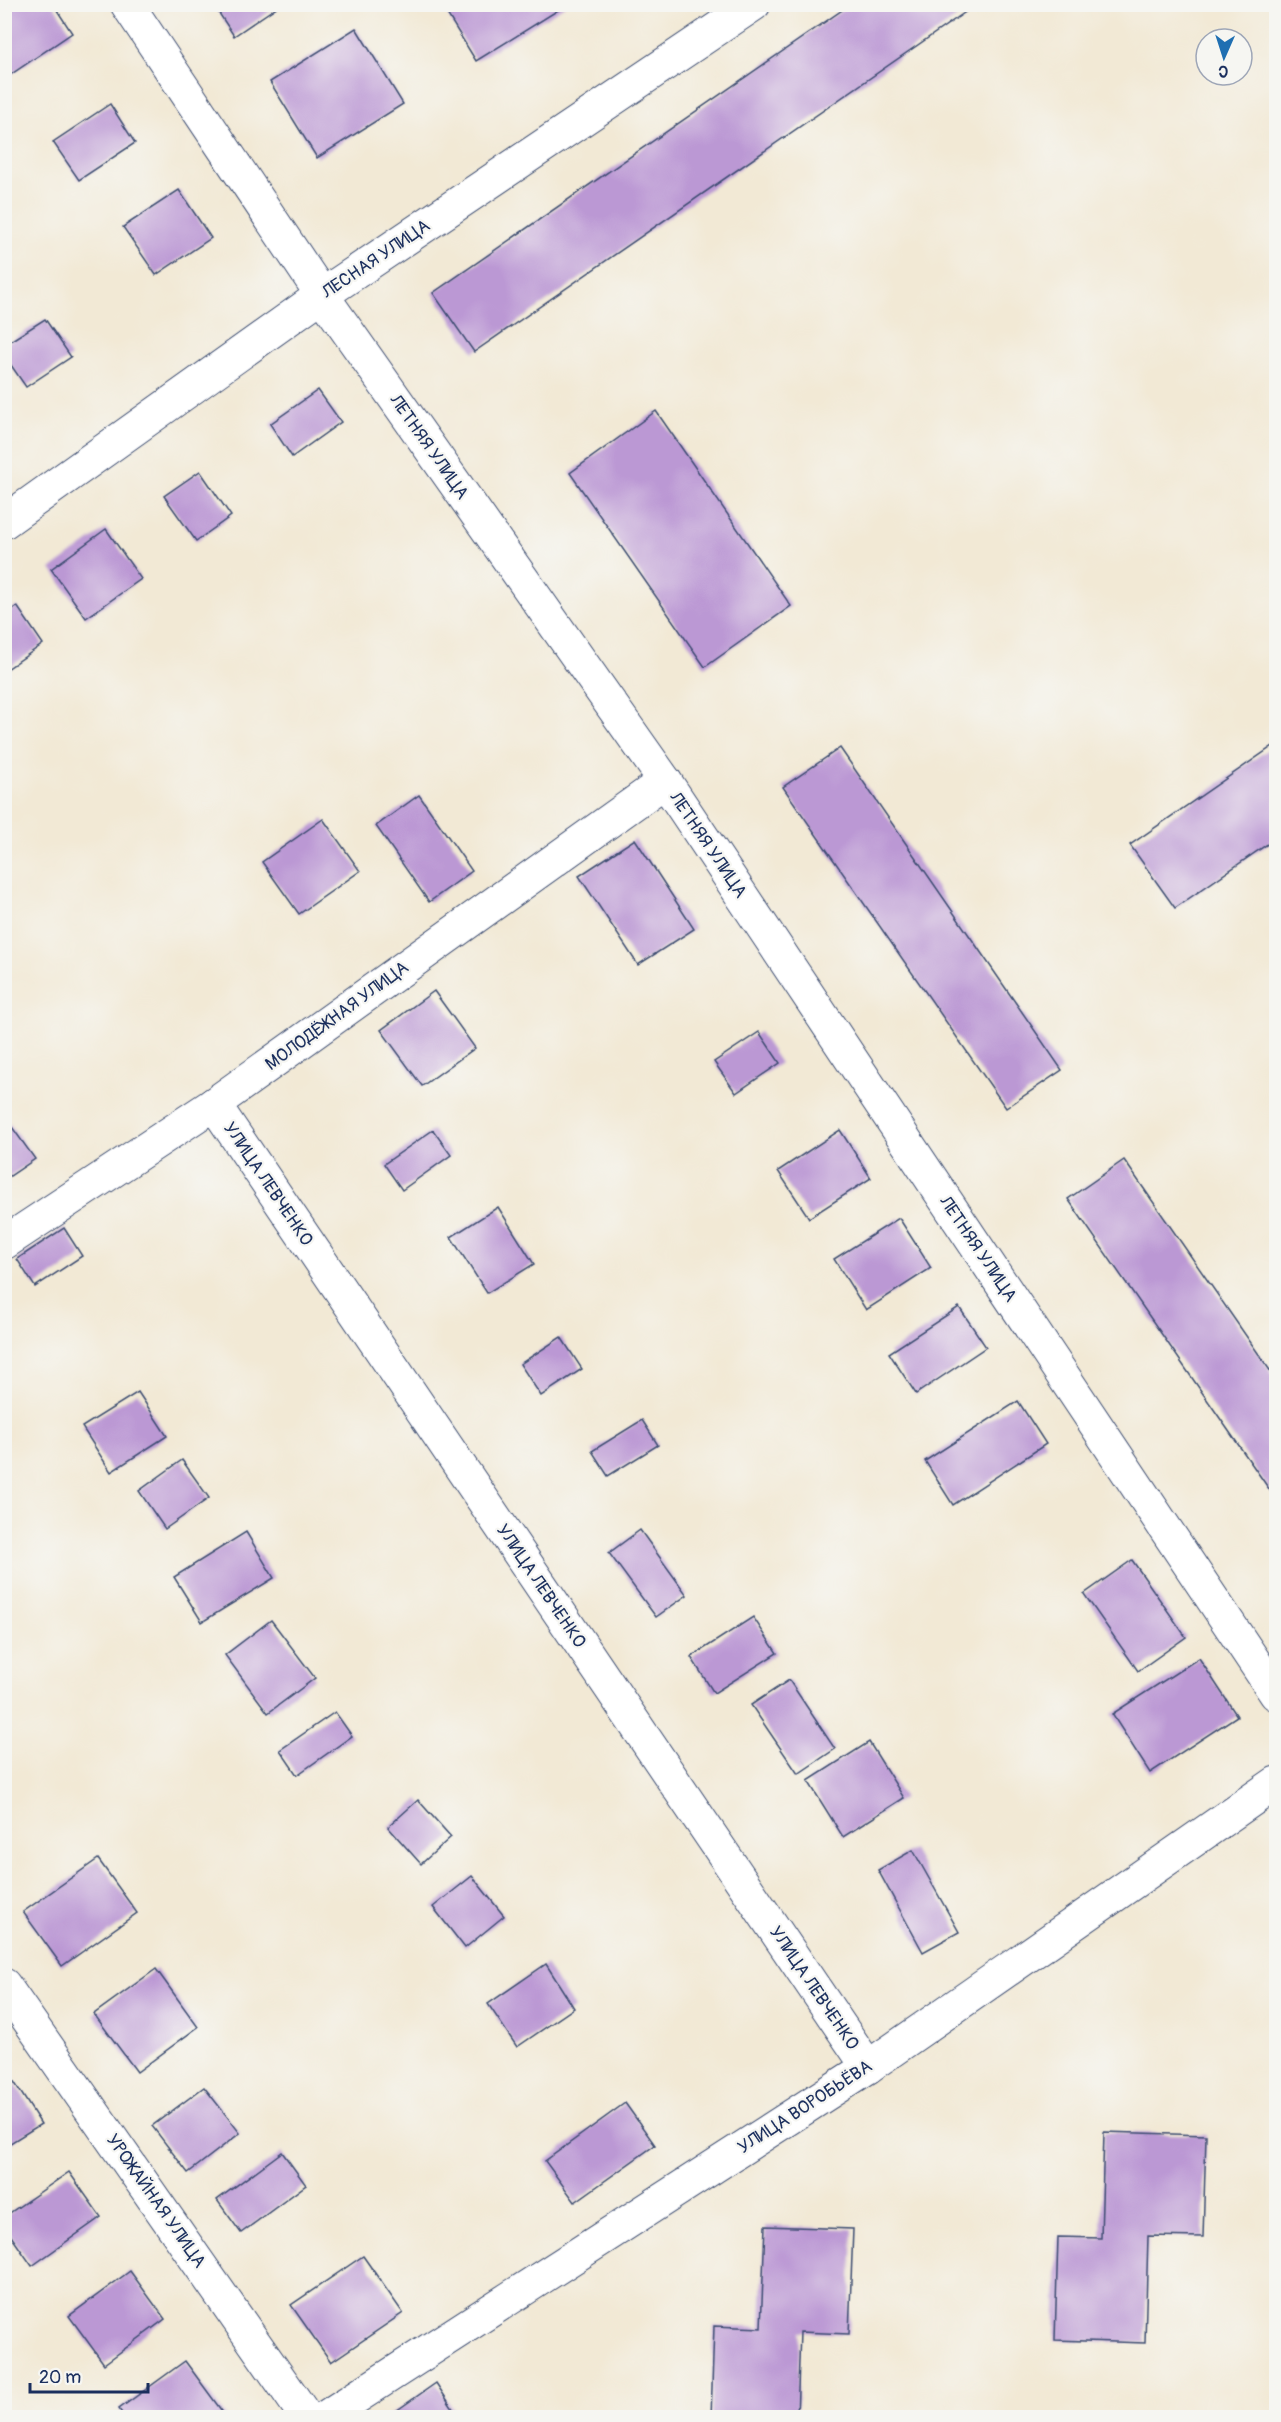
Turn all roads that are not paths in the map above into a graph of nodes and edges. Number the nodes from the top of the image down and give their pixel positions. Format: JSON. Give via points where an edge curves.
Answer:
{"nodes":[{"id":1,"x":127,"y":4,"type":"edge"},
{"id":2,"x":754,"y":4,"type":"edge"},
{"id":3,"x":322,"y":296,"type":"junction"},
{"id":4,"x":4,"y":522,"type":"edge"},
{"id":5,"x":665,"y":781,"type":"junction"},
{"id":6,"x":214,"y":1104,"type":"junction"},
{"id":7,"x":4,"y":1244,"type":"edge"},
{"id":8,"x":1276,"y":1694,"type":"edge"},
{"id":9,"x":1276,"y":1783,"type":"edge"},
{"id":10,"x":4,"y":1985,"type":"edge"},
{"id":11,"x":868,"y":2067,"type":"junction"},
{"id":12,"x":307,"y":2418,"type":"edge"},
{"id":13,"x":324,"y":2418,"type":"edge"}],
"edges":[{"from":1,"to":3,"type":"street","name":"ЛЕТНЯЯ УЛИЦА"},
{"from":2,"to":3,"type":"street","name":"ЛЕСНАЯ УЛИЦА"},
{"from":3,"to":4,"type":"street","name":"ЛЕСНАЯ УЛИЦА"},
{"from":3,"to":5,"type":"street","name":"ЛЕТНЯЯ УЛИЦА"},
{"from":5,"to":6,"type":"street","name":"МОЛОДЁЖНАЯ УЛИЦА"},
{"from":5,"to":8,"type":"street","name":"ЛЕТНЯЯ УЛИЦА"},
{"from":6,"to":7,"type":"street","name":"МОЛОДЁЖНАЯ УЛИЦА"},
{"from":6,"to":11,"type":"street","name":"УЛИЦА ЛЕВЧЕНКО"},
{"from":9,"to":11,"type":"street","name":"УЛИЦА ВОРОБЬЁВА"},
{"from":10,"to":12,"type":"street","name":"УРОЖАЙНАЯ УЛИЦА"},
{"from":11,"to":13,"type":"street","name":"УЛИЦА ВОРОБЬЁВА"}]}
